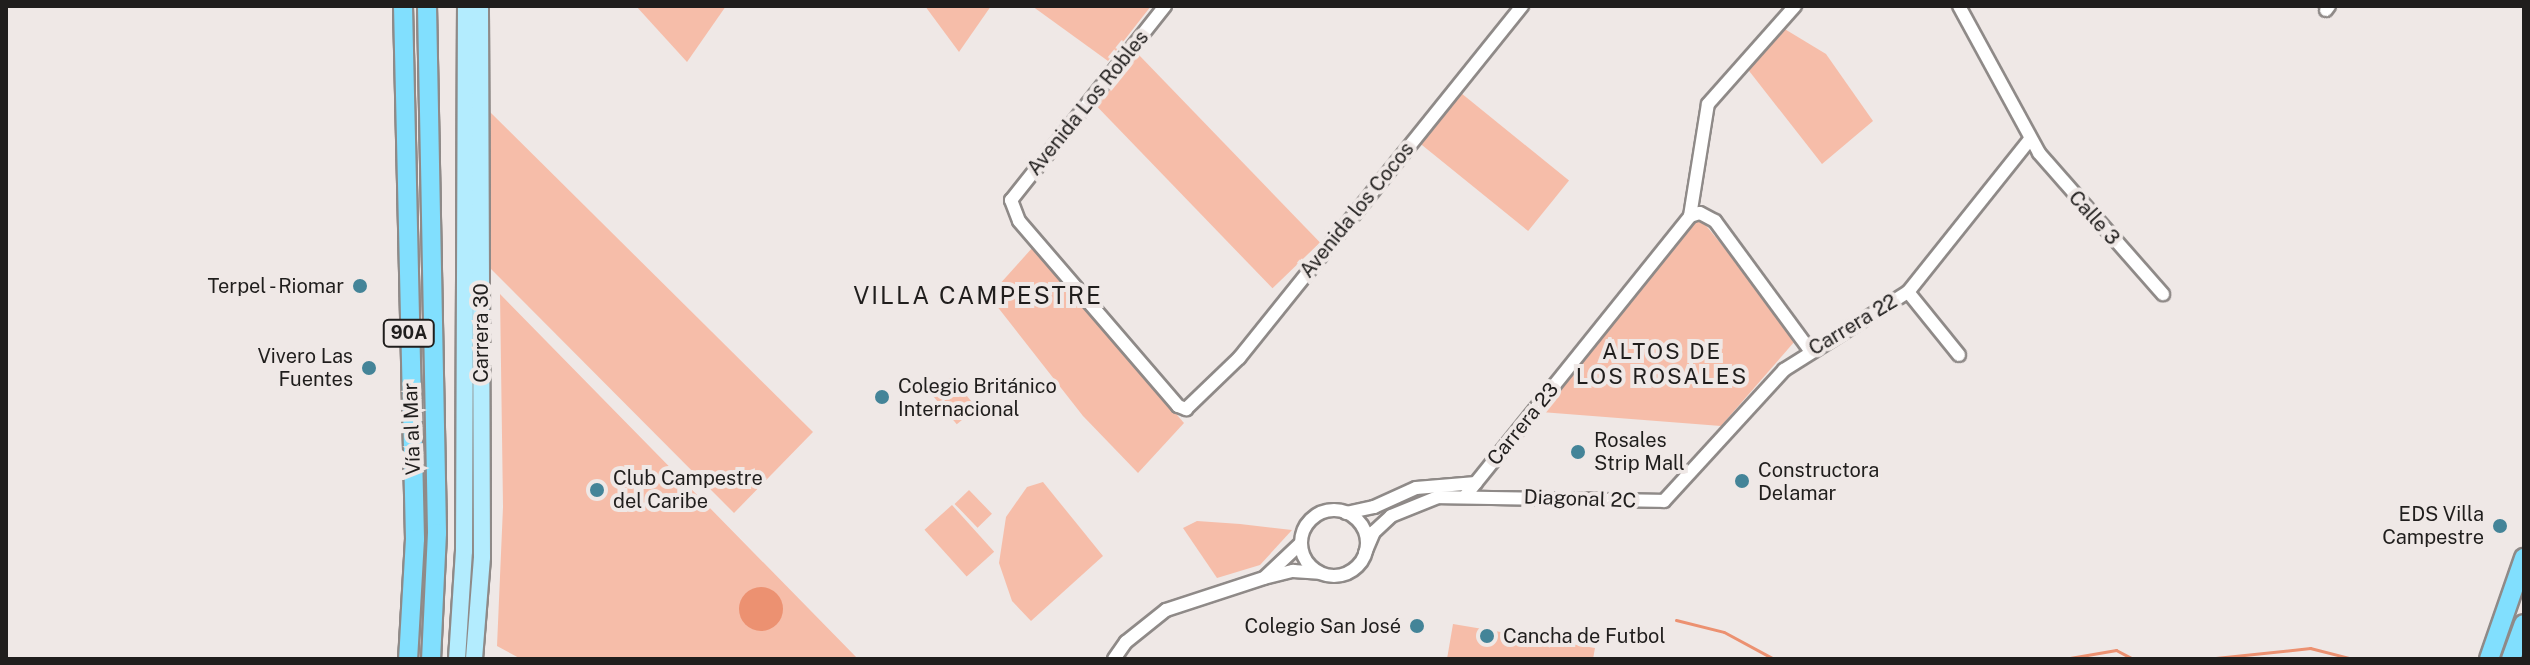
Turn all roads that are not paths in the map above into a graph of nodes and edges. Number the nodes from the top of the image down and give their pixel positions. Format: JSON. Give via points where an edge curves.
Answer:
{"nodes":[{"id":1,"x":403,"y":6,"type":"edge"},
{"id":2,"x":427,"y":6,"type":"edge"},
{"id":3,"x":466,"y":6,"type":"edge"},
{"id":4,"x":480,"y":6,"type":"edge"},
{"id":5,"x":1165,"y":6,"type":"edge"},
{"id":6,"x":1522,"y":6,"type":"edge"},
{"id":7,"x":1795,"y":6,"type":"edge"},
{"id":8,"x":1959,"y":6,"type":"edge"},
{"id":9,"x":2030,"y":139,"type":"junction"},
{"id":10,"x":1690,"y":216,"type":"junction"},
{"id":11,"x":1908,"y":292,"type":"junction"},
{"id":12,"x":2163,"y":294,"type":"dead end"},
{"id":13,"x":1809,"y":349,"type":"junction"},
{"id":14,"x":1959,"y":355,"type":"dead end"},
{"id":15,"x":1186,"y":409,"type":"joint"},
{"id":16,"x":1476,"y":483,"type":"junction"},
{"id":17,"x":1466,"y":495,"type":"junction"},
{"id":18,"x":1496,"y":496,"type":"junction"},
{"id":19,"x":1664,"y":501,"type":"joint"},
{"id":20,"x":1346,"y":513,"type":"junction"},
{"id":21,"x":1301,"y":543,"type":"junction"},
{"id":22,"x":1365,"y":553,"type":"junction"},
{"id":23,"x":2524,"y":558,"type":"edge"},
{"id":24,"x":1319,"y":573,"type":"junction"},
{"id":25,"x":1264,"y":578,"type":"junction"},
{"id":26,"x":2524,"y":624,"type":"edge"},
{"id":27,"x":408,"y":659,"type":"edge"},
{"id":28,"x":431,"y":659,"type":"edge"},
{"id":29,"x":457,"y":659,"type":"edge"},
{"id":30,"x":474,"y":659,"type":"edge"},
{"id":31,"x":1114,"y":659,"type":"edge"},
{"id":32,"x":2489,"y":659,"type":"edge"},
{"id":33,"x":2511,"y":659,"type":"edge"}],
"edges":[{"from":1,"to":27,"type":"highway","name":"Vía al Mar","number":"90A","via":[[415,539]]},
{"from":2,"to":28,"type":"highway","name":"Vía al Mar","number":"90A","via":[[437,533]]},
{"from":3,"to":29,"type":"main road","name":"Carrera 30","via":[[464,551]]},
{"from":4,"to":30,"type":"main road","name":"Carrera 30","via":[[482,557]]},
{"from":5,"to":15,"type":"street","name":"Avenida Los Robles","via":[[1011,200],[1019,221]]},
{"from":6,"to":15,"type":"street","name":"Avenida los Cocos","via":[[1239,358]]},
{"from":7,"to":10,"type":"street","via":[[1708,104]]},
{"from":8,"to":9,"type":"street","name":"Calle 3"},
{"from":9,"to":11,"type":"street","name":"Carrera 22"},
{"from":9,"to":12,"type":"street","name":"Calle 3","via":[[2075,199]]},
{"from":10,"to":13,"type":"street","via":[[1700,213],[1715,221]]},
{"from":10,"to":16,"type":"street","name":"Carrera 23"},
{"from":11,"to":13,"type":"street","name":"Carrera 22"},
{"from":11,"to":14,"type":"street"},
{"from":13,"to":19,"type":"street","name":"Carrera 22"},
{"from":16,"to":17,"type":"street","name":"Carrera 23"},
{"from":16,"to":18,"type":"street","name":"Diagonal 2C"},
{"from":16,"to":20,"type":"street","name":"Carrera 23","via":[[1416,488]]},
{"from":17,"to":18,"type":"street","name":"Diagonal 2C"},
{"from":17,"to":22,"type":"street","via":[[1424,500],[1403,509],[1374,532]]},
{"from":18,"to":19,"type":"street","name":"Diagonal 2C"},
{"from":20,"to":21,"type":"street","via":[[1316,516]]},
{"from":20,"to":22,"type":"street","via":[[1361,525]]},
{"from":21,"to":24,"type":"street","via":[[1306,561]]},
{"from":21,"to":25,"type":"street"},
{"from":22,"to":24,"type":"street","via":[[1342,576]]},
{"from":23,"to":32,"type":"highway"},
{"from":24,"to":25,"type":"street","via":[[1293,571]]},
{"from":25,"to":31,"type":"street","via":[[1166,610],[1126,642]]},
{"from":26,"to":33,"type":"highway"}]}
